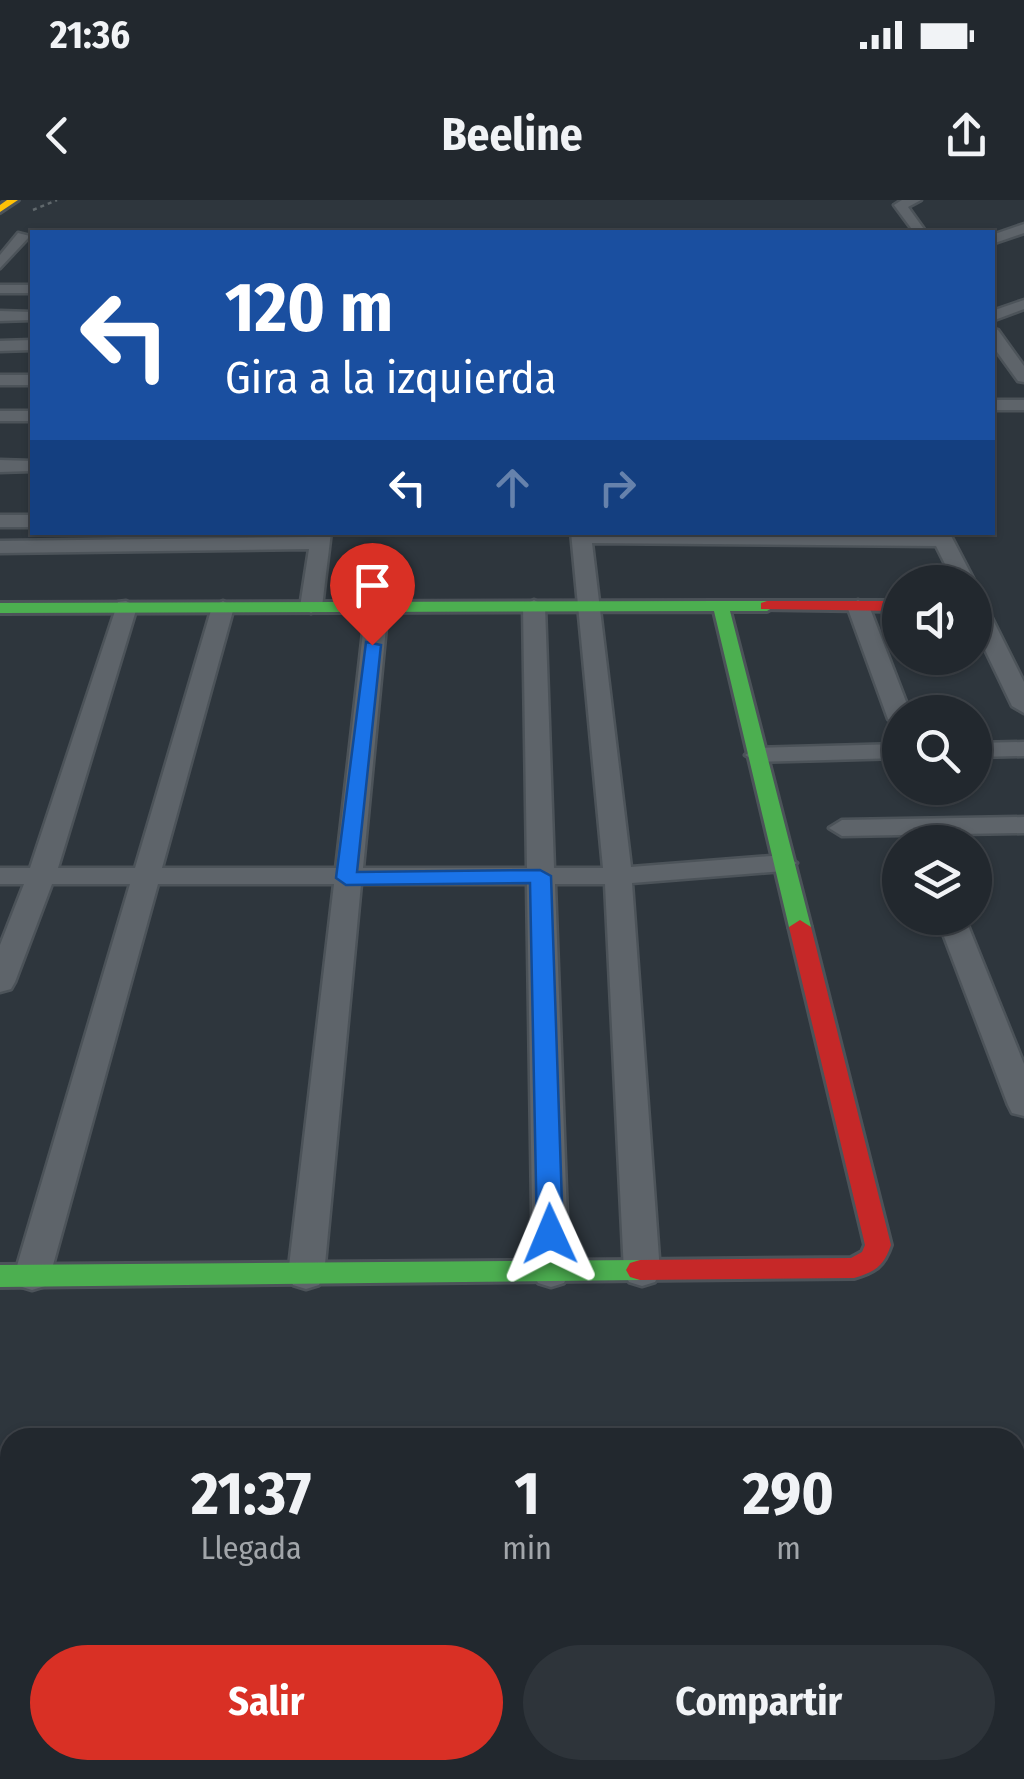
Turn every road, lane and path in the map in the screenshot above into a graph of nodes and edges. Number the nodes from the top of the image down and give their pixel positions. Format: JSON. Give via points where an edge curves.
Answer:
{"nodes":[{"id":1,"x":13,"y":200,"type":"edge"},
{"id":2,"x":916,"y":200,"type":"edge"},
{"id":3,"x":0,"y":209,"type":"edge"},
{"id":4,"x":1024,"y":228,"type":"edge"},
{"id":5,"x":919,"y":230,"type":"edge"},
{"id":6,"x":26,"y":238,"type":"edge"},
{"id":7,"x":995,"y":239,"type":"edge"},
{"id":8,"x":6,"y":263,"type":"edge"},
{"id":9,"x":0,"y":289,"type":"edge"},
{"id":10,"x":30,"y":289,"type":"edge"},
{"id":11,"x":1024,"y":304,"type":"edge"},
{"id":12,"x":0,"y":316,"type":"edge"},
{"id":13,"x":30,"y":316,"type":"edge"},
{"id":14,"x":995,"y":316,"type":"edge"},
{"id":15,"x":995,"y":337,"type":"edge"},
{"id":16,"x":30,"y":345,"type":"edge"},
{"id":17,"x":0,"y":346,"type":"edge"},
{"id":18,"x":1024,"y":377,"type":"edge"},
{"id":19,"x":0,"y":380,"type":"edge"},
{"id":20,"x":30,"y":380,"type":"edge"},
{"id":21,"x":995,"y":405,"type":"edge"},
{"id":22,"x":1024,"y":405,"type":"edge"},
{"id":23,"x":0,"y":416,"type":"edge"},
{"id":24,"x":30,"y":416,"type":"edge"},
{"id":25,"x":0,"y":466,"type":"edge"},
{"id":26,"x":30,"y":466,"type":"edge"},
{"id":27,"x":0,"y":521,"type":"edge"},
{"id":28,"x":30,"y":521,"type":"edge"},
{"id":29,"x":582,"y":535,"type":"edge"},
{"id":30,"x":941,"y":536,"type":"edge"},
{"id":31,"x":320,"y":538,"type":"edge"},
{"id":32,"x":0,"y":547,"type":"edge"},
{"id":33,"x":956,"y":565,"type":"edge"},
{"id":34,"x":589,"y":605,"type":"junction"},
{"id":35,"x":377,"y":606,"type":"junction"},
{"id":36,"x":534,"y":606,"type":"junction"},
{"id":37,"x":721,"y":606,"type":"junction"},
{"id":38,"x":858,"y":606,"type":"junction"},
{"id":39,"x":882,"y":606,"type":"edge"},
{"id":40,"x":126,"y":607,"type":"junction"},
{"id":41,"x":223,"y":607,"type":"junction"},
{"id":42,"x":311,"y":607,"type":"junction"},
{"id":43,"x":0,"y":608,"type":"edge"},
{"id":44,"x":992,"y":641,"type":"edge"},
{"id":45,"x":891,"y":695,"type":"edge"},
{"id":46,"x":1024,"y":706,"type":"edge"},
{"id":47,"x":1024,"y":749,"type":"edge"},
{"id":48,"x":992,"y":750,"type":"edge"},
{"id":49,"x":882,"y":752,"type":"edge"},
{"id":50,"x":757,"y":755,"type":"junction"},
{"id":51,"x":1024,"y":824,"type":"edge"},
{"id":52,"x":992,"y":827,"type":"edge"},
{"id":53,"x":842,"y":828,"type":"dead end"},
{"id":54,"x":882,"y":831,"type":"edge"},
{"id":55,"x":783,"y":863,"type":"junction"},
{"id":56,"x":0,"y":876,"type":"edge"},
{"id":57,"x":145,"y":876,"type":"junction"},
{"id":58,"x":540,"y":876,"type":"junction"},
{"id":59,"x":618,"y":876,"type":"junction"},
{"id":60,"x":40,"y":878,"type":"junction"},
{"id":61,"x":346,"y":878,"type":"junction"},
{"id":62,"x":959,"y":935,"type":"edge"},
{"id":63,"x":0,"y":982,"type":"edge"},
{"id":64,"x":1014,"y":1054,"type":"edge"},
{"id":65,"x":1024,"y":1105,"type":"edge"},
{"id":66,"x":642,"y":1272,"type":"junction"},
{"id":67,"x":551,"y":1273,"type":"junction"},
{"id":68,"x":306,"y":1275,"type":"junction"},
{"id":69,"x":0,"y":1276,"type":"edge"},
{"id":70,"x":32,"y":1276,"type":"junction"}],
"edges":[{"from":1,"to":3,"type":"street"},
{"from":2,"to":5,"type":"street","via":[[900,205]]},
{"from":4,"to":7,"type":"street"},
{"from":6,"to":8,"type":"street"},
{"from":9,"to":10,"type":"street"},
{"from":11,"to":14,"type":"street"},
{"from":12,"to":13,"type":"street"},
{"from":15,"to":18,"type":"street"},
{"from":16,"to":17,"type":"street"},
{"from":19,"to":20,"type":"street"},
{"from":21,"to":22,"type":"street"},
{"from":23,"to":24,"type":"street"},
{"from":25,"to":26,"type":"street"},
{"from":27,"to":28,"type":"street"},
{"from":29,"to":30,"type":"street"},
{"from":29,"to":34,"type":"street"},
{"from":30,"to":33,"type":"street"},
{"from":31,"to":32,"type":"street"},
{"from":31,"to":42,"type":"street"},
{"from":34,"to":36,"type":"street"},
{"from":34,"to":37,"type":"street"},
{"from":34,"to":59,"type":"street"},
{"from":35,"to":36,"type":"street"},
{"from":35,"to":42,"type":"street"},
{"from":35,"to":61,"type":"street"},
{"from":36,"to":58,"type":"street"},
{"from":37,"to":38,"type":"street"},
{"from":37,"to":50,"type":"street"},
{"from":38,"to":39,"type":"street"},
{"from":38,"to":45,"type":"street"},
{"from":40,"to":41,"type":"street"},
{"from":40,"to":43,"type":"street"},
{"from":40,"to":60,"type":"street"},
{"from":41,"to":42,"type":"street"},
{"from":41,"to":57,"type":"street"},
{"from":44,"to":46,"type":"street"},
{"from":47,"to":48,"type":"street"},
{"from":49,"to":50,"type":"street"},
{"from":50,"to":55,"type":"street"},
{"from":51,"to":52,"type":"street"},
{"from":53,"to":54,"type":"street"},
{"from":55,"to":59,"type":"street"},
{"from":55,"to":66,"type":"street","via":[[878,1246],[872,1259],[854,1268]]},
{"from":56,"to":60,"type":"street"},
{"from":57,"to":60,"type":"street"},
{"from":57,"to":61,"type":"street"},
{"from":57,"to":70,"type":"street"},
{"from":58,"to":59,"type":"street"},
{"from":58,"to":61,"type":"street"},
{"from":58,"to":67,"type":"street"},
{"from":59,"to":66,"type":"street"},
{"from":60,"to":63,"type":"street"},
{"from":61,"to":68,"type":"street"},
{"from":62,"to":64,"type":"street"},
{"from":64,"to":65,"type":"street"},
{"from":66,"to":67,"type":"street"},
{"from":67,"to":68,"type":"street"},
{"from":68,"to":70,"type":"street"},
{"from":69,"to":70,"type":"street"}]}
